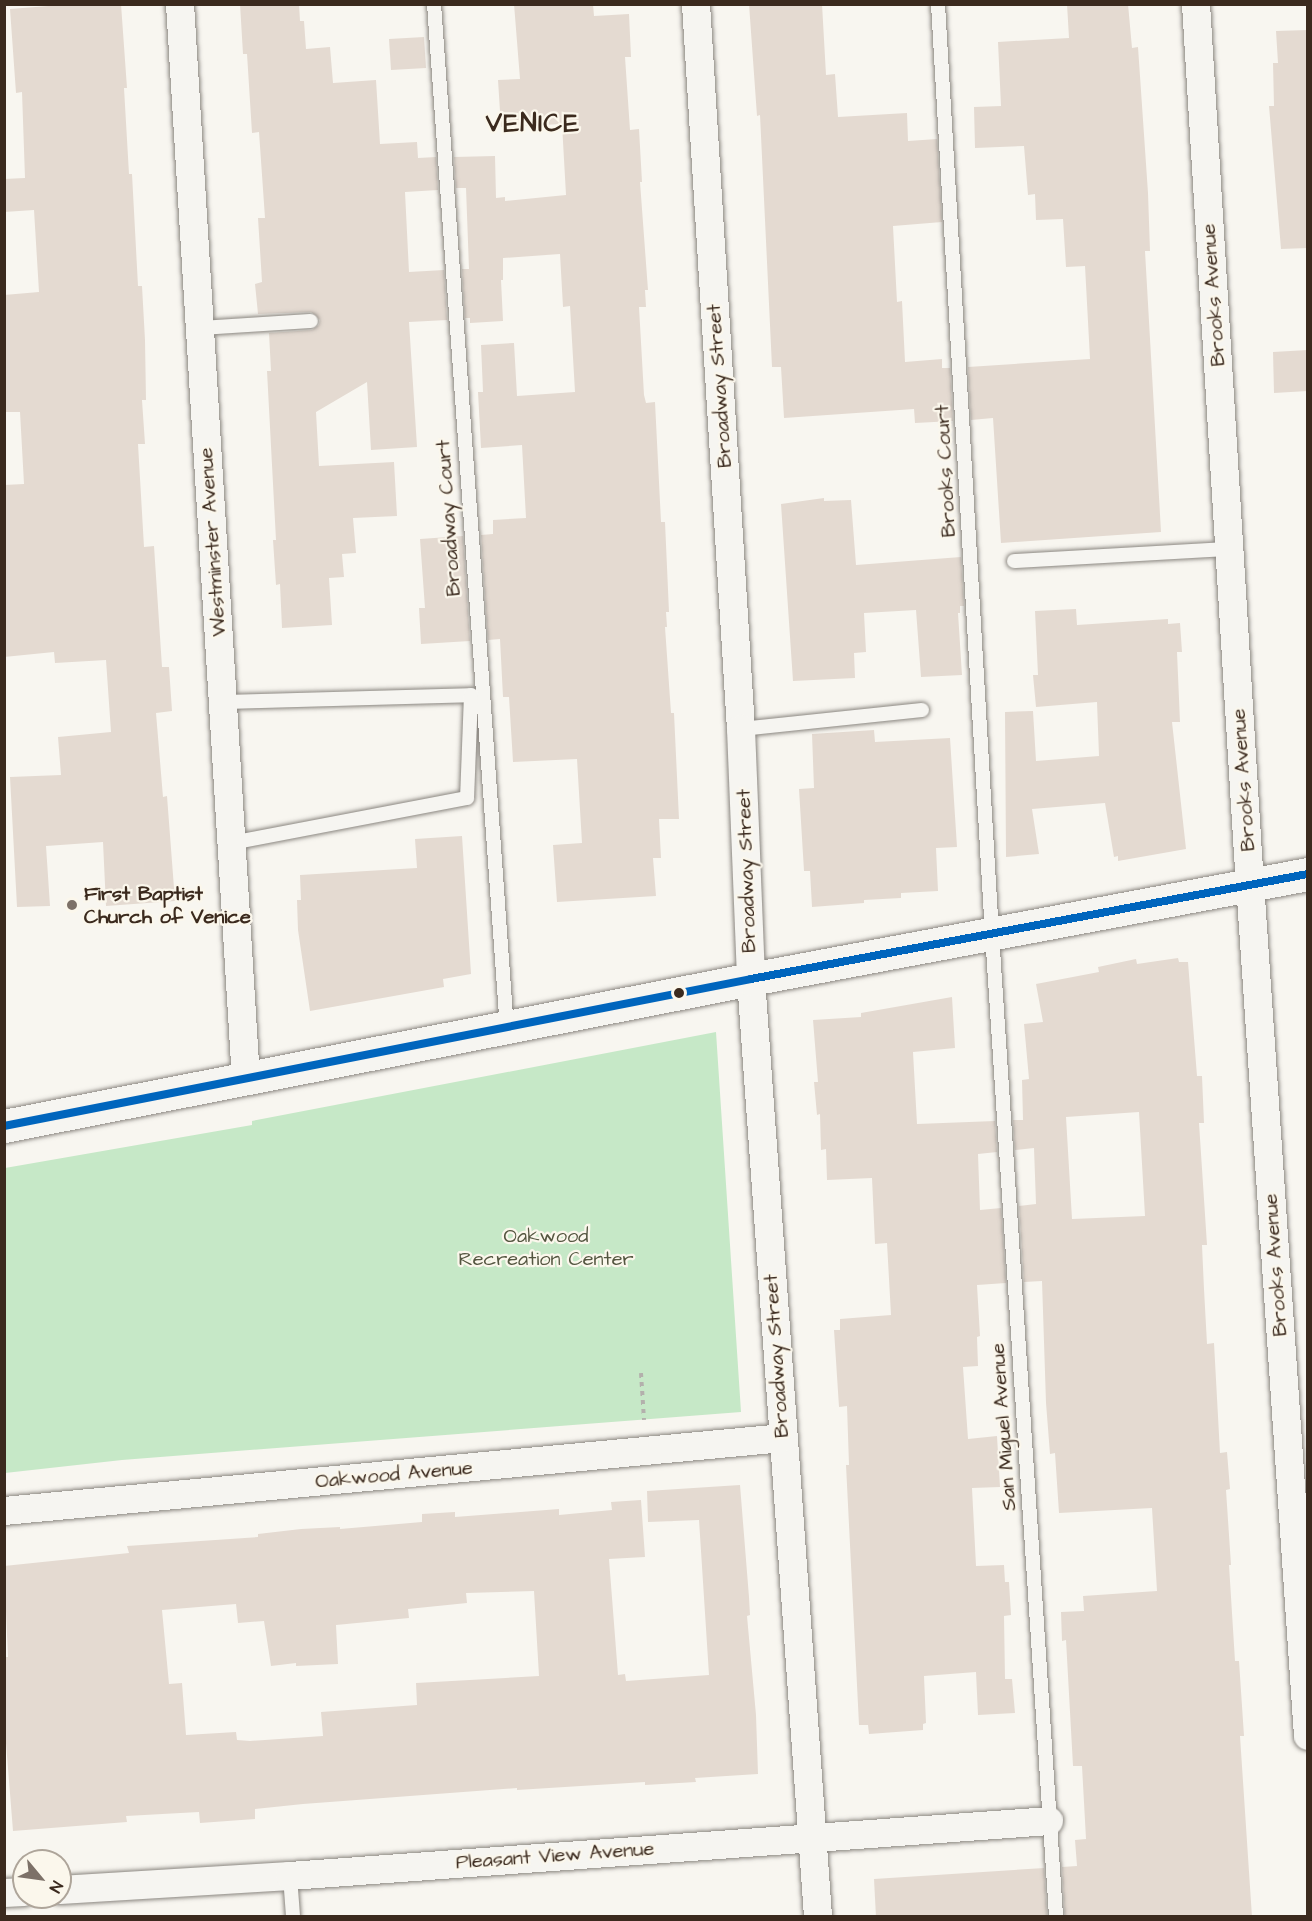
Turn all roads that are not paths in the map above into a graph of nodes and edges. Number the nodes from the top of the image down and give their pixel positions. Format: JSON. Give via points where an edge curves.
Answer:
{"nodes":[{"id":1,"x":180,"y":4,"type":"edge"},
{"id":2,"x":434,"y":4,"type":"edge"},
{"id":3,"x":696,"y":4,"type":"edge"},
{"id":4,"x":938,"y":4,"type":"edge"},
{"id":5,"x":1196,"y":4,"type":"edge"},
{"id":6,"x":311,"y":321,"type":"dead end"},
{"id":7,"x":200,"y":328,"type":"junction"},
{"id":8,"x":1229,"y":549,"type":"junction"},
{"id":9,"x":1014,"y":561,"type":"dead end"},
{"id":10,"x":223,"y":702,"type":"junction"},
{"id":11,"x":922,"y":710,"type":"dead end"},
{"id":12,"x":741,"y":729,"type":"junction"},
{"id":13,"x":232,"y":843,"type":"junction"},
{"id":14,"x":1308,"y":874,"type":"edge"},
{"id":15,"x":1250,"y":885,"type":"junction"},
{"id":16,"x":992,"y":934,"type":"junction"},
{"id":17,"x":751,"y":979,"type":"junction"},
{"id":18,"x":507,"y":1029,"type":"junction"},
{"id":19,"x":246,"y":1080,"type":"junction"},
{"id":20,"x":4,"y":1126,"type":"edge"},
{"id":21,"x":783,"y":1438,"type":"junction"},
{"id":22,"x":4,"y":1511,"type":"edge"},
{"id":23,"x":1308,"y":1736,"type":"edge"},
{"id":24,"x":1049,"y":1821,"type":"junction"},
{"id":25,"x":812,"y":1837,"type":"junction"},
{"id":26,"x":290,"y":1876,"type":"junction"},
{"id":27,"x":72,"y":1889,"type":"edge"},
{"id":28,"x":293,"y":1917,"type":"edge"},
{"id":29,"x":818,"y":1917,"type":"edge"},
{"id":30,"x":1056,"y":1917,"type":"edge"}],
"edges":[{"from":1,"to":7,"type":"street","name":"Westminster Avenue"},
{"from":2,"to":18,"type":"lane","name":"Broadway Court"},
{"from":3,"to":12,"type":"street","name":"Broadway Street"},
{"from":4,"to":16,"type":"lane","name":"Brooks Court"},
{"from":5,"to":8,"type":"street","name":"Brooks Avenue"},
{"from":6,"to":7,"type":"lane"},
{"from":7,"to":10,"type":"street","name":"Westminster Avenue"},
{"from":8,"to":9,"type":"lane"},
{"from":8,"to":15,"type":"street","name":"Brooks Avenue"},
{"from":10,"to":13,"type":"street","name":"Westminster Avenue"},
{"from":10,"to":13,"type":"lane","via":[[471,695],[467,798]]},
{"from":11,"to":12,"type":"lane"},
{"from":12,"to":17,"type":"street","name":"Broadway Street"},
{"from":13,"to":19,"type":"street","name":"Westminster Avenue"},
{"from":14,"to":15,"type":"street"},
{"from":15,"to":16,"type":"street"},
{"from":15,"to":23,"type":"street","name":"Brooks Avenue"},
{"from":16,"to":17,"type":"street"},
{"from":16,"to":24,"type":"lane","name":"San Miguel Avenue"},
{"from":17,"to":18,"type":"street"},
{"from":17,"to":21,"type":"street","name":"Broadway Street"},
{"from":18,"to":19,"type":"street"},
{"from":19,"to":20,"type":"street"},
{"from":21,"to":22,"type":"street","name":"Oakwood Avenue"},
{"from":21,"to":25,"type":"street","name":"Broadway Street"},
{"from":24,"to":25,"type":"street","name":"Pleasant View Avenue"},
{"from":24,"to":30,"type":"lane","name":"San Miguel Avenue"},
{"from":25,"to":26,"type":"street","name":"Pleasant View Avenue"},
{"from":25,"to":29,"type":"street","name":"Broadway Street"},
{"from":26,"to":27,"type":"street","name":"Pleasant View Avenue"},
{"from":26,"to":28,"type":"lane"}]}
